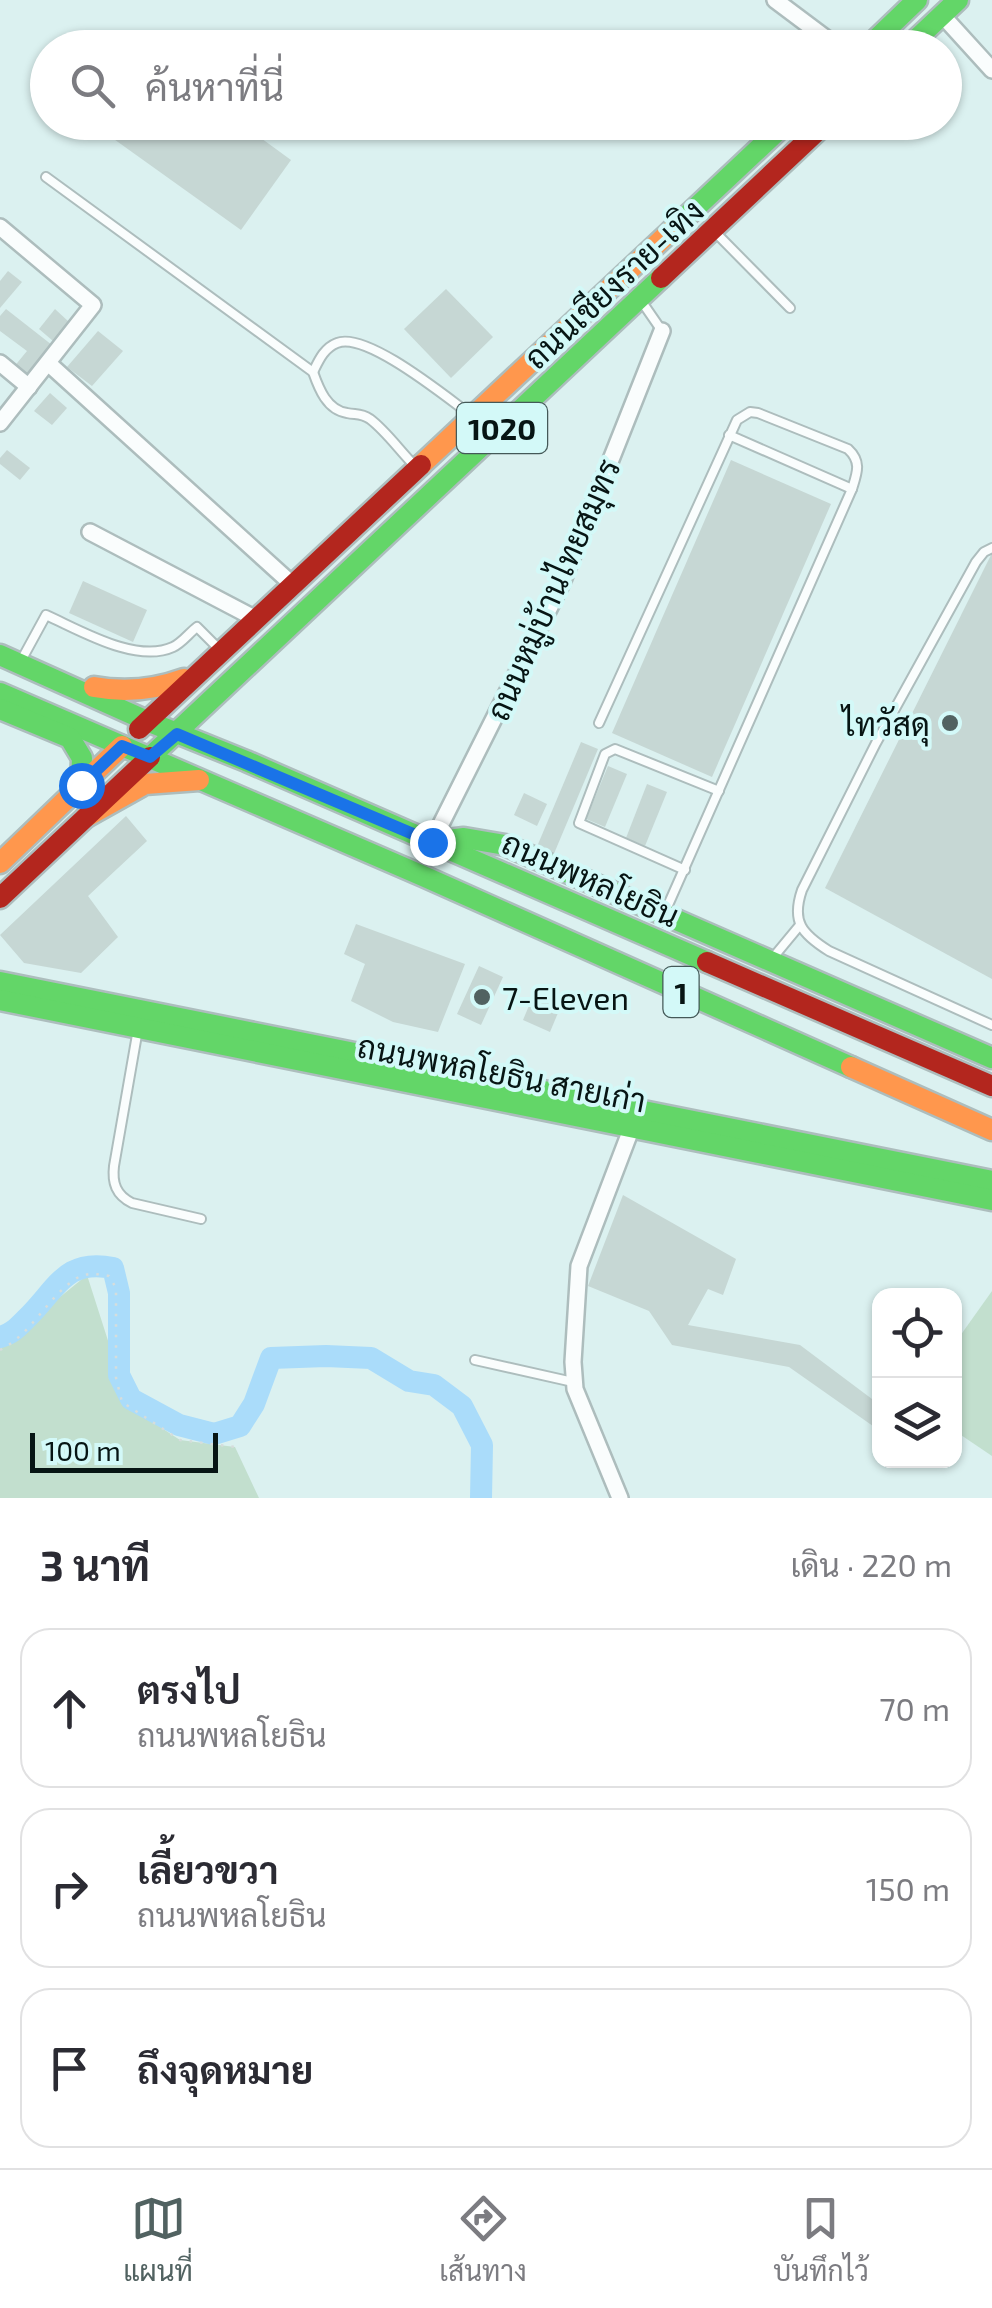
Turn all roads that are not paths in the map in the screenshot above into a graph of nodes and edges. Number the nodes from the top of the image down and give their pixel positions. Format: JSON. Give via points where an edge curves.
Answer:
{"nodes":[{"id":1,"x":776,"y":0,"type":"edge"},
{"id":2,"x":918,"y":0,"type":"edge"},
{"id":3,"x":950,"y":7,"type":"edge"},
{"id":4,"x":815,"y":30,"type":"edge"},
{"id":5,"x":886,"y":30,"type":"edge"},
{"id":6,"x":926,"y":30,"type":"edge"},
{"id":7,"x":992,"y":70,"type":"edge"},
{"id":8,"x":767,"y":140,"type":"edge"},
{"id":9,"x":808,"y":140,"type":"edge"},
{"id":10,"x":46,"y":177,"type":"dead end"},
{"id":11,"x":0,"y":227,"type":"edge"},
{"id":12,"x":713,"y":230,"type":"junction"},
{"id":13,"x":640,"y":299,"type":"junction"},
{"id":14,"x":790,"y":308,"type":"dead end"},
{"id":15,"x":662,"y":331,"type":"joint"},
{"id":16,"x":48,"y":363,"type":"junction"},
{"id":17,"x":0,"y":364,"type":"edge"},
{"id":18,"x":313,"y":372,"type":"junction"},
{"id":19,"x":29,"y":387,"type":"junction"},
{"id":20,"x":473,"y":416,"type":"junction"},
{"id":21,"x":0,"y":423,"type":"edge"},
{"id":22,"x":729,"y":435,"type":"junction"},
{"id":23,"x":417,"y":468,"type":"junction"},
{"id":24,"x":852,"y":489,"type":"junction"},
{"id":25,"x":90,"y":532,"type":"dead end"},
{"id":26,"x":992,"y":548,"type":"edge"},
{"id":27,"x":293,"y":584,"type":"junction"},
{"id":28,"x":256,"y":620,"type":"junction"},
{"id":29,"x":222,"y":651,"type":"junction"},
{"id":30,"x":10,"y":659,"type":"edge"},
{"id":31,"x":201,"y":672,"type":"junction"},
{"id":32,"x":42,"y":673,"type":"junction"},
{"id":33,"x":234,"y":680,"type":"junction"},
{"id":34,"x":0,"y":693,"type":"edge"},
{"id":35,"x":0,"y":709,"type":"edge"},
{"id":36,"x":147,"y":721,"type":"junction"},
{"id":37,"x":600,"y":723,"type":"dead end"},
{"id":38,"x":177,"y":734,"type":"junction"},
{"id":39,"x":122,"y":746,"type":"junction"},
{"id":40,"x":150,"y":757,"type":"junction"},
{"id":41,"x":246,"y":761,"type":"junction"},
{"id":42,"x":202,"y":780,"type":"junction"},
{"id":43,"x":81,"y":785,"type":"junction"},
{"id":44,"x":719,"y":791,"type":"junction"},
{"id":45,"x":86,"y":818,"type":"junction"},
{"id":46,"x":432,"y":842,"type":"junction"},
{"id":47,"x":0,"y":863,"type":"edge"},
{"id":48,"x":685,"y":870,"type":"junction"},
{"id":49,"x":0,"y":898,"type":"edge"},
{"id":50,"x":665,"y":913,"type":"junction"},
{"id":51,"x":800,"y":925,"type":"junction"},
{"id":52,"x":771,"y":960,"type":"junction"},
{"id":53,"x":0,"y":982,"type":"edge"},
{"id":54,"x":0,"y":1000,"type":"edge"},
{"id":55,"x":992,"y":1025,"type":"edge"},
{"id":56,"x":138,"y":1028,"type":"junction"},
{"id":57,"x":992,"y":1058,"type":"edge"},
{"id":58,"x":954,"y":1070,"type":"junction"},
{"id":59,"x":992,"y":1074,"type":"edge"},
{"id":60,"x":992,"y":1086,"type":"edge"},
{"id":61,"x":635,"y":1120,"type":"junction"},
{"id":62,"x":992,"y":1130,"type":"edge"},
{"id":63,"x":992,"y":1181,"type":"edge"},
{"id":64,"x":992,"y":1200,"type":"edge"},
{"id":65,"x":201,"y":1219,"type":"dead end"},
{"id":66,"x":474,"y":1360,"type":"dead end"},
{"id":67,"x":574,"y":1382,"type":"junction"},
{"id":68,"x":620,"y":1498,"type":"edge"}],
"edges":[{"from":1,"to":4,"type":"street"},
{"from":2,"to":5,"type":"main road"},
{"from":3,"to":6,"type":"main road"},
{"from":3,"to":7,"type":"street"},
{"from":8,"to":20,"type":"main road","number":"1020"},
{"from":9,"to":12,"type":"main road","name":"ถนนเชียงราย-เทิง","number":"1020"},
{"from":10,"to":18,"type":"lane"},
{"from":11,"to":16,"type":"street","via":[[92,304]]},
{"from":12,"to":13,"type":"main road","name":"ถนนเชียงราย-เทิง","number":"1020"},
{"from":12,"to":14,"type":"lane"},
{"from":13,"to":15,"type":"lane"},
{"from":13,"to":33,"type":"main road","name":"ถนนเชียงราย-เทิง","number":"1020"},
{"from":15,"to":46,"type":"street","name":"ถนนหมู่บ้านไทยสมุทร","via":[[562,583]]},
{"from":16,"to":19,"type":"street"},
{"from":16,"to":27,"type":"street"},
{"from":17,"to":19,"type":"street"},
{"from":18,"to":20,"type":"lane","via":[[339,342],[357,342]]},
{"from":18,"to":23,"type":"lane","via":[[332,407],[370,419]]},
{"from":19,"to":21,"type":"street"},
{"from":20,"to":23,"type":"main road","number":"1020"},
{"from":22,"to":24,"type":"lane"},
{"from":22,"to":24,"type":"lane","via":[[750,412],[848,449],[858,462]]},
{"from":22,"to":37,"type":"lane"},
{"from":23,"to":27,"type":"main road","number":"1020"},
{"from":24,"to":44,"type":"lane"},
{"from":25,"to":28,"type":"street"},
{"from":26,"to":51,"type":"lane","via":[[976,562],[876,743],[802,890],[796,907]]},
{"from":27,"to":28,"type":"main road","number":"1020"},
{"from":28,"to":29,"type":"main road","number":"1020"},
{"from":29,"to":30,"type":"lane","via":[[197,627],[176,646],[136,652],[46,615]]},
{"from":29,"to":31,"type":"main road","number":"1020"},
{"from":30,"to":32,"type":"main road","name":"ถนนพหลโยธิน","number":"1"},
{"from":31,"to":32,"type":"main road","via":[[129,693]]},
{"from":31,"to":36,"type":"main road","number":"1020"},
{"from":32,"to":36,"type":"main road","name":"ถนนพหลโยธิน","number":"1"},
{"from":33,"to":38,"type":"main road","name":"ถนนเชียงราย-เทิง","number":"1020"},
{"from":33,"to":41,"type":"main road","via":[[214,729]]},
{"from":34,"to":39,"type":"main road","name":"ถนนพหลโยธิน","number":"1"},
{"from":35,"to":43,"type":"main road","via":[[70,738],[82,758]]},
{"from":36,"to":38,"type":"main road","name":"ถนนพหลโยธิน","number":"1"},
{"from":36,"to":39,"type":"main road","number":"1020"},
{"from":38,"to":40,"type":"main road","number":"1020"},
{"from":38,"to":41,"type":"main road","name":"ถนนพหลโยธิน","number":"1"},
{"from":39,"to":40,"type":"main road","name":"ถนนพหลโยธิน","number":"1"},
{"from":39,"to":43,"type":"main road"},
{"from":40,"to":42,"type":"main road","name":"ถนนพหลโยธิน","number":"1"},
{"from":40,"to":45,"type":"main road"},
{"from":41,"to":46,"type":"main road","name":"ถนนพหลโยธิน","number":"1"},
{"from":42,"to":45,"type":"main road","via":[[145,784]]},
{"from":42,"to":62,"type":"main road","name":"ถนนพหลโยธิน","number":"1"},
{"from":43,"to":47,"type":"main road"},
{"from":44,"to":48,"type":"lane"},
{"from":44,"to":48,"type":"lane","via":[[615,749],[605,754],[579,823]]},
{"from":45,"to":49,"type":"main road"},
{"from":46,"to":50,"type":"main road","number":"1","via":[[464,838],[505,845]]},
{"from":46,"to":58,"type":"main road","name":"ถนนพหลโยธิน","number":"1"},
{"from":48,"to":50,"type":"lane"},
{"from":50,"to":52,"type":"main road","number":"1"},
{"from":51,"to":52,"type":"lane"},
{"from":51,"to":55,"type":"lane","via":[[829,951]]},
{"from":52,"to":57,"type":"main road","number":"1"},
{"from":53,"to":61,"type":"main road","name":"ถนนพหลโยธิน สายเก่า"},
{"from":54,"to":56,"type":"main road","name":"ถนนพหลโยธิน สายเก่า"},
{"from":56,"to":61,"type":"main road","name":"ถนนพหลโยธิน สายเก่า"},
{"from":56,"to":65,"type":"lane","via":[[112,1178],[125,1200]]},
{"from":58,"to":59,"type":"main road"},
{"from":58,"to":60,"type":"main road","name":"ถนนพหลโยธิน","number":"1"},
{"from":61,"to":63,"type":"main road","name":"ถนนพหลโยธิน สายเก่า"},
{"from":61,"to":64,"type":"main road","name":"ถนนพหลโยธิน สายเก่า"},
{"from":61,"to":67,"type":"street","via":[[579,1266]]},
{"from":66,"to":67,"type":"lane"},
{"from":67,"to":68,"type":"street"}]}
